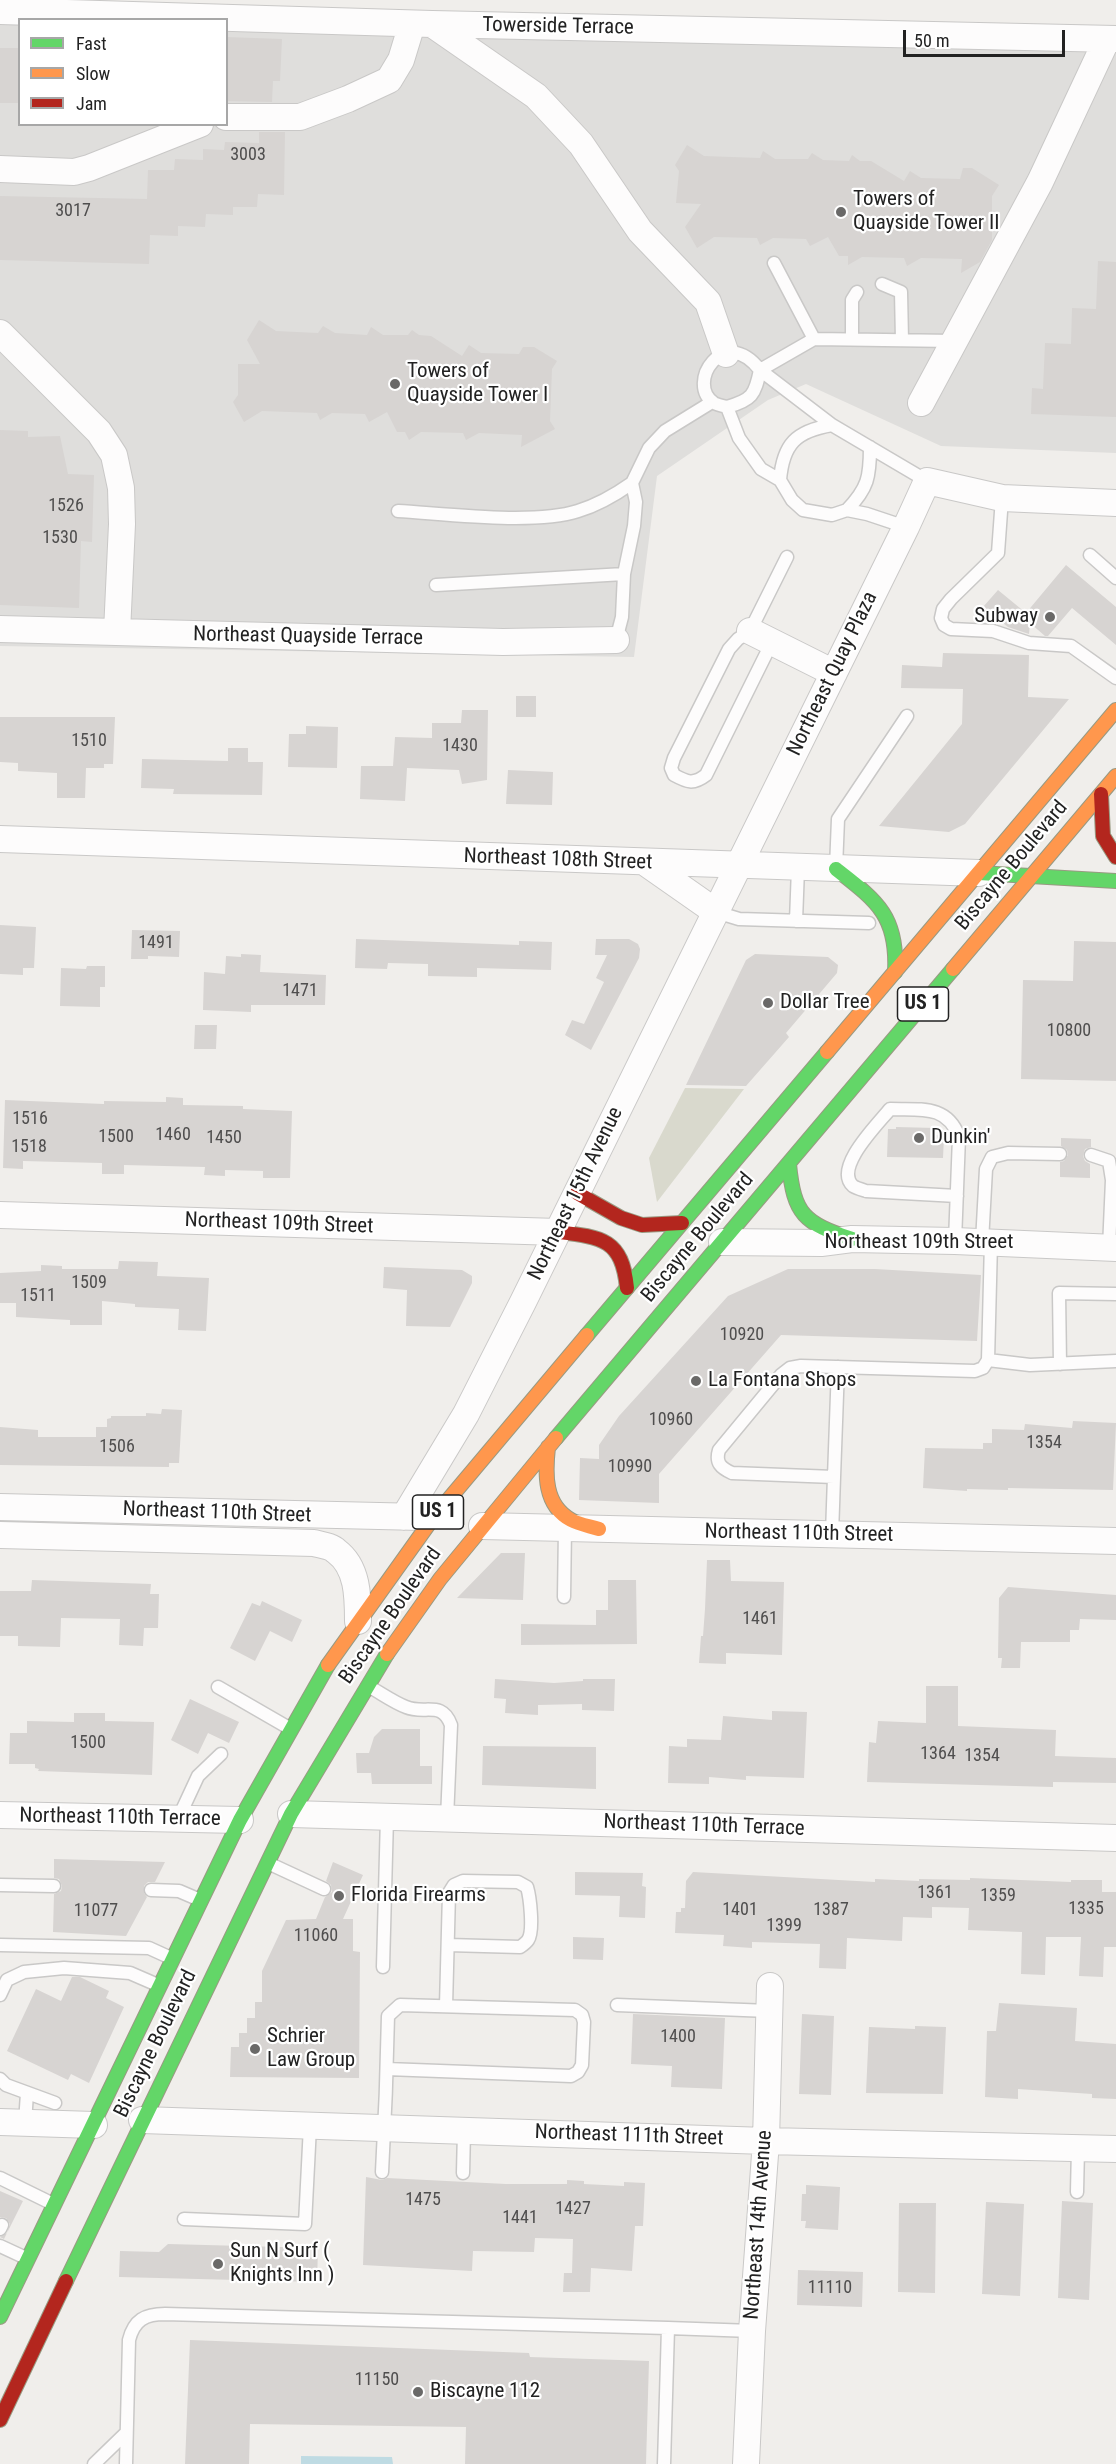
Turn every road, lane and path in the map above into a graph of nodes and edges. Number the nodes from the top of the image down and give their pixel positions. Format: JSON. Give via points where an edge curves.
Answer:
{"nodes":[{"id":1,"x":0,"y":12,"type":"edge"},
{"id":2,"x":211,"y":18,"type":"edge"},
{"id":3,"x":228,"y":18,"type":"edge"},
{"id":4,"x":422,"y":24,"type":"junction"},
{"id":5,"x":1111,"y":39,"type":"edge"},
{"id":6,"x":228,"y":117,"type":"edge"},
{"id":7,"x":196,"y":126,"type":"edge"},
{"id":8,"x":0,"y":169,"type":"edge"},
{"id":9,"x":774,"y":263,"type":"dead end"},
{"id":10,"x":882,"y":284,"type":"dead end"},
{"id":11,"x":857,"y":292,"type":"dead end"},
{"id":12,"x":0,"y":333,"type":"edge"},
{"id":13,"x":814,"y":339,"type":"junction"},
{"id":14,"x":852,"y":339,"type":"junction"},
{"id":15,"x":902,"y":340,"type":"junction"},
{"id":16,"x":956,"y":341,"type":"junction"},
{"id":17,"x":726,"y":354,"type":"junction"},
{"id":18,"x":760,"y":370,"type":"junction"},
{"id":19,"x":712,"y":402,"type":"junction"},
{"id":20,"x":921,"y":403,"type":"dead end"},
{"id":21,"x":727,"y":407,"type":"junction"},
{"id":22,"x":832,"y":425,"type":"junction"},
{"id":23,"x":870,"y":447,"type":"junction"},
{"id":24,"x":780,"y":480,"type":"junction"},
{"id":25,"x":927,"y":481,"type":"junction"},
{"id":26,"x":632,"y":483,"type":"junction"},
{"id":27,"x":1002,"y":498,"type":"junction"},
{"id":28,"x":1116,"y":503,"type":"edge"},
{"id":29,"x":847,"y":510,"type":"junction"},
{"id":30,"x":398,"y":511,"type":"dead end"},
{"id":31,"x":906,"y":527,"type":"junction"},
{"id":32,"x":1090,"y":555,"type":"dead end"},
{"id":33,"x":787,"y":557,"type":"dead end"},
{"id":34,"x":624,"y":574,"type":"junction"},
{"id":35,"x":1116,"y":578,"type":"edge"},
{"id":36,"x":436,"y":585,"type":"dead end"},
{"id":37,"x":0,"y":629,"type":"edge"},
{"id":38,"x":117,"y":632,"type":"junction"},
{"id":39,"x":761,"y":637,"type":"junction"},
{"id":40,"x":616,"y":640,"type":"joint"},
{"id":41,"x":834,"y":673,"type":"junction"},
{"id":42,"x":1116,"y":678,"type":"edge"},
{"id":43,"x":1116,"y":710,"type":"edge"},
{"id":44,"x":908,"y":716,"type":"dead end"},
{"id":45,"x":1116,"y":776,"type":"edge"},
{"id":46,"x":1101,"y":794,"type":"junction"},
{"id":47,"x":0,"y":839,"type":"edge"},
{"id":48,"x":1116,"y":857,"type":"edge"},
{"id":49,"x":646,"y":863,"type":"junction"},
{"id":50,"x":738,"y":866,"type":"junction"},
{"id":51,"x":798,"y":868,"type":"junction"},
{"id":52,"x":836,"y":869,"type":"junction"},
{"id":53,"x":979,"y":873,"type":"junction"},
{"id":54,"x":1030,"y":877,"type":"junction"},
{"id":55,"x":1116,"y":881,"type":"edge"},
{"id":56,"x":716,"y":912,"type":"junction"},
{"id":57,"x":796,"y":921,"type":"junction"},
{"id":58,"x":868,"y":923,"type":"dead end"},
{"id":59,"x":895,"y":972,"type":"junction"},
{"id":60,"x":1060,"y":1154,"type":"dead end"},
{"id":61,"x":1091,"y":1155,"type":"dead end"},
{"id":62,"x":789,"y":1164,"type":"junction"},
{"id":63,"x":577,"y":1193,"type":"junction"},
{"id":64,"x":957,"y":1196,"type":"junction"},
{"id":65,"x":0,"y":1215,"type":"edge"},
{"id":66,"x":682,"y":1223,"type":"junction"},
{"id":67,"x":558,"y":1232,"type":"junction"},
{"id":68,"x":852,"y":1239,"type":"junction"},
{"id":69,"x":955,"y":1241,"type":"junction"},
{"id":70,"x":722,"y":1242,"type":"junction"},
{"id":71,"x":987,"y":1242,"type":"junction"},
{"id":72,"x":1112,"y":1248,"type":"edge"},
{"id":73,"x":627,"y":1288,"type":"junction"},
{"id":74,"x":1116,"y":1294,"type":"edge"},
{"id":75,"x":988,"y":1360,"type":"junction"},
{"id":76,"x":1116,"y":1361,"type":"edge"},
{"id":77,"x":1060,"y":1364,"type":"junction"},
{"id":78,"x":838,"y":1367,"type":"junction"},
{"id":79,"x":548,"y":1447,"type":"junction"},
{"id":80,"x":834,"y":1477,"type":"junction"},
{"id":81,"x":0,"y":1507,"type":"edge"},
{"id":82,"x":404,"y":1517,"type":"junction"},
{"id":83,"x":434,"y":1518,"type":"junction"},
{"id":84,"x":482,"y":1527,"type":"junction"},
{"id":85,"x":565,"y":1528,"type":"junction"},
{"id":86,"x":599,"y":1529,"type":"junction"},
{"id":87,"x":315,"y":1530,"type":"junction"},
{"id":88,"x":832,"y":1534,"type":"junction"},
{"id":89,"x":0,"y":1535,"type":"edge"},
{"id":90,"x":1116,"y":1541,"type":"edge"},
{"id":91,"x":564,"y":1597,"type":"dead end"},
{"id":92,"x":358,"y":1621,"type":"junction"},
{"id":93,"x":367,"y":1685,"type":"junction"},
{"id":94,"x":218,"y":1687,"type":"dead end"},
{"id":95,"x":290,"y":1729,"type":"junction"},
{"id":96,"x":221,"y":1754,"type":"dead end"},
{"id":97,"x":291,"y":1814,"type":"junction"},
{"id":98,"x":0,"y":1815,"type":"edge"},
{"id":99,"x":387,"y":1817,"type":"junction"},
{"id":100,"x":178,"y":1819,"type":"junction"},
{"id":101,"x":447,"y":1819,"type":"junction"},
{"id":102,"x":240,"y":1820,"type":"junction"},
{"id":103,"x":1116,"y":1838,"type":"edge"},
{"id":104,"x":268,"y":1862,"type":"junction"},
{"id":105,"x":0,"y":1885,"type":"edge"},
{"id":106,"x":54,"y":1886,"type":"dead end"},
{"id":107,"x":324,"y":1889,"type":"dead end"},
{"id":108,"x":151,"y":1890,"type":"dead end"},
{"id":109,"x":201,"y":1901,"type":"junction"},
{"id":110,"x":0,"y":1945,"type":"edge"},
{"id":111,"x":448,"y":1946,"type":"junction"},
{"id":112,"x":174,"y":1959,"type":"junction"},
{"id":113,"x":383,"y":1967,"type":"dead end"},
{"id":114,"x":161,"y":1986,"type":"junction"},
{"id":115,"x":770,"y":1986,"type":"dead end"},
{"id":116,"x":0,"y":1995,"type":"edge"},
{"id":117,"x":617,"y":2005,"type":"dead end"},
{"id":118,"x":446,"y":2006,"type":"junction"},
{"id":119,"x":769,"y":2011,"type":"junction"},
{"id":120,"x":387,"y":2069,"type":"junction"},
{"id":121,"x":0,"y":2079,"type":"edge"},
{"id":122,"x":27,"y":2093,"type":"junction"},
{"id":123,"x":55,"y":2103,"type":"dead end"},
{"id":124,"x":142,"y":2120,"type":"junction"},
{"id":125,"x":0,"y":2122,"type":"edge"},
{"id":126,"x":25,"y":2123,"type":"junction"},
{"id":127,"x":94,"y":2126,"type":"junction"},
{"id":128,"x":309,"y":2126,"type":"junction"},
{"id":129,"x":386,"y":2129,"type":"junction"},
{"id":130,"x":464,"y":2131,"type":"junction"},
{"id":131,"x":765,"y":2141,"type":"junction"},
{"id":132,"x":1078,"y":2148,"type":"junction"},
{"id":133,"x":1116,"y":2149,"type":"edge"},
{"id":134,"x":382,"y":2172,"type":"dead end"},
{"id":135,"x":463,"y":2173,"type":"dead end"},
{"id":136,"x":0,"y":2178,"type":"edge"},
{"id":137,"x":1077,"y":2192,"type":"dead end"},
{"id":138,"x":54,"y":2204,"type":"junction"},
{"id":139,"x":184,"y":2219,"type":"dead end"},
{"id":140,"x":0,"y":2246,"type":"edge"},
{"id":141,"x":28,"y":2259,"type":"junction"},
{"id":142,"x":0,"y":2317,"type":"edge"},
{"id":143,"x":668,"y":2328,"type":"junction"},
{"id":144,"x":752,"y":2331,"type":"junction"},
{"id":145,"x":0,"y":2420,"type":"edge"},
{"id":146,"x":126,"y":2433,"type":"junction"},
{"id":147,"x":94,"y":2464,"type":"edge"},
{"id":148,"x":126,"y":2464,"type":"edge"},
{"id":149,"x":664,"y":2464,"type":"edge"},
{"id":150,"x":746,"y":2464,"type":"edge"}],
"edges":[{"from":1,"to":2,"type":"street","name":"Towerside Terrace"},
{"from":3,"to":4,"type":"street","name":"Towerside Terrace"},
{"from":4,"to":5,"type":"street","name":"Towerside Terrace"},
{"from":4,"to":6,"type":"street","via":[[389,80],[300,117]]},
{"from":4,"to":17,"type":"street","via":[[536,96],[581,144],[640,231],[708,302]]},
{"from":5,"to":16,"type":"street"},
{"from":7,"to":8,"type":"street","via":[[74,172]]},
{"from":9,"to":13,"type":"lane"},
{"from":10,"to":15,"type":"lane","via":[[901,292]]},
{"from":11,"to":14,"type":"lane","via":[[852,300]]},
{"from":12,"to":38,"type":"street","via":[[99,432],[114,456],[121,488],[122,524]]},
{"from":13,"to":14,"type":"lane"},
{"from":13,"to":18,"type":"lane"},
{"from":14,"to":15,"type":"lane"},
{"from":15,"to":16,"type":"lane"},
{"from":16,"to":20,"type":"street"},
{"from":17,"to":18,"type":"lane","via":[[739,353],[751,358]]},
{"from":17,"to":19,"type":"lane","via":[[713,359],[707,369],[704,380]]},
{"from":18,"to":21,"type":"lane","via":[[751,398]]},
{"from":18,"to":22,"type":"lane"},
{"from":19,"to":21,"type":"lane"},
{"from":19,"to":26,"type":"lane","via":[[665,431],[649,448]]},
{"from":21,"to":24,"type":"lane","via":[[739,438],[761,469]]},
{"from":22,"to":23,"type":"lane"},
{"from":22,"to":24,"type":"lane","via":[[812,428],[797,436],[786,451]]},
{"from":23,"to":25,"type":"lane"},
{"from":23,"to":29,"type":"lane","via":[[866,485]]},
{"from":24,"to":29,"type":"lane","via":[[803,510],[832,515]]},
{"from":25,"to":27,"type":"street"},
{"from":25,"to":31,"type":"street","name":"Northeast Quay Plaza"},
{"from":26,"to":30,"type":"lane","via":[[605,501],[576,512],[539,517]]},
{"from":26,"to":34,"type":"lane","via":[[636,502]]},
{"from":27,"to":28,"type":"street"},
{"from":27,"to":42,"type":"lane","via":[[998,553],[951,598],[943,609],[944,625],[951,629],[993,631],[1029,643],[1071,646]]},
{"from":29,"to":31,"type":"lane"},
{"from":31,"to":41,"type":"street","name":"Northeast Quay Plaza"},
{"from":32,"to":35,"type":"lane"},
{"from":33,"to":39,"type":"lane"},
{"from":34,"to":36,"type":"lane"},
{"from":34,"to":40,"type":"lane","via":[[622,617]]},
{"from":37,"to":38,"type":"street","name":"Northeast Quayside Terrace"},
{"from":38,"to":40,"type":"street","name":"Northeast Quayside Terrace","via":[[503,642]]},
{"from":39,"to":39,"type":"lane","via":[[706,775],[688,783],[674,775],[674,758],[729,649],[738,639]]},
{"from":39,"to":41,"type":"street"},
{"from":41,"to":50,"type":"street","name":"Northeast Quay Plaza"},
{"from":43,"to":53,"type":"main road","name":"Biscayne Boulevard","number":"US 1"},
{"from":44,"to":52,"type":"lane","via":[[838,819]]},
{"from":45,"to":46,"type":"main road","name":"Biscayne Boulevard","number":"US 1"},
{"from":46,"to":48,"type":"main road","via":[[1103,836]]},
{"from":46,"to":54,"type":"main road","name":"Biscayne Boulevard","number":"US 1"},
{"from":47,"to":49,"type":"street","name":"Northeast 108th Street"},
{"from":49,"to":50,"type":"street","name":"Northeast 108th Street"},
{"from":49,"to":56,"type":"street"},
{"from":50,"to":51,"type":"street","name":"Northeast 108th Street"},
{"from":50,"to":56,"type":"street","name":"Northeast 15th Avenue"},
{"from":51,"to":52,"type":"street","name":"Northeast 108th Street"},
{"from":51,"to":57,"type":"lane"},
{"from":52,"to":53,"type":"street","name":"Northeast 108th Street"},
{"from":52,"to":59,"type":"main road","via":[[876,901],[890,919],[896,941]]},
{"from":53,"to":54,"type":"main road","name":"Northeast 108th Street"},
{"from":53,"to":59,"type":"main road","name":"Biscayne Boulevard","number":"US 1"},
{"from":54,"to":55,"type":"main road","name":"Northeast 108th Street"},
{"from":54,"to":62,"type":"main road","name":"Biscayne Boulevard","number":"US 1"},
{"from":56,"to":57,"type":"lane","via":[[739,919]]},
{"from":56,"to":63,"type":"street","name":"Northeast 15th Avenue"},
{"from":57,"to":58,"type":"lane"},
{"from":59,"to":66,"type":"main road","name":"Biscayne Boulevard","number":"US 1"},
{"from":60,"to":71,"type":"lane","via":[[1008,1153],[992,1157],[986,1169]]},
{"from":61,"to":72,"type":"lane","via":[[1109,1161]]},
{"from":62,"to":68,"type":"main road","via":[[796,1207],[823,1229]]},
{"from":62,"to":70,"type":"main road","name":"Biscayne Boulevard","number":"US 1"},
{"from":63,"to":66,"type":"main road","via":[[642,1225]]},
{"from":63,"to":67,"type":"street","name":"Northeast 15th Avenue"},
{"from":64,"to":64,"type":"lane","via":[[959,1137],[954,1124],[931,1111],[890,1109],[849,1161],[846,1174],[853,1186],[866,1191]]},
{"from":64,"to":69,"type":"lane"},
{"from":65,"to":67,"type":"street","name":"Northeast 109th Street"},
{"from":66,"to":73,"type":"main road","name":"Biscayne Boulevard","number":"US 1"},
{"from":67,"to":73,"type":"main road","via":[[602,1238],[623,1258]]},
{"from":67,"to":82,"type":"street","name":"Northeast 15th Avenue","via":[[466,1413]]},
{"from":68,"to":69,"type":"street","name":"Northeast 109th Street"},
{"from":68,"to":70,"type":"street","name":"Northeast 109th Street","via":[[822,1243]]},
{"from":69,"to":71,"type":"street","name":"Northeast 109th Street"},
{"from":70,"to":79,"type":"main road","name":"Biscayne Boulevard","number":"US 1"},
{"from":71,"to":72,"type":"street","name":"Northeast 109th Street"},
{"from":71,"to":75,"type":"lane"},
{"from":73,"to":83,"type":"main road","name":"Biscayne Boulevard","number":"US 1"},
{"from":74,"to":77,"type":"lane","via":[[1059,1293]]},
{"from":75,"to":77,"type":"lane"},
{"from":75,"to":78,"type":"lane","via":[[975,1371]]},
{"from":76,"to":77,"type":"lane"},
{"from":78,"to":80,"type":"lane"},
{"from":78,"to":80,"type":"lane","via":[[790,1368],[719,1450],[717,1458],[732,1473]]},
{"from":79,"to":84,"type":"main road","name":"Biscayne Boulevard","number":"US 1"},
{"from":79,"to":86,"type":"main road","via":[[547,1490],[555,1506],[571,1521]]},
{"from":80,"to":88,"type":"lane"},
{"from":81,"to":87,"type":"street","name":"Northeast 110th Street"},
{"from":82,"to":83,"type":"street","name":"Northeast 110th Street"},
{"from":82,"to":87,"type":"street","name":"Northeast 110th Street"},
{"from":83,"to":92,"type":"main road","name":"Biscayne Boulevard","number":"US 1"},
{"from":84,"to":85,"type":"street","name":"Northeast 110th Street"},
{"from":84,"to":93,"type":"main road","name":"Biscayne Boulevard","number":"US 1","via":[[420,1606]]},
{"from":85,"to":86,"type":"street","name":"Northeast 110th Street"},
{"from":85,"to":91,"type":"lane"},
{"from":86,"to":88,"type":"street","name":"Northeast 110th Street"},
{"from":87,"to":89,"type":"street","name":"Northeast 110th Street"},
{"from":87,"to":92,"type":"street","name":"Northeast 110th Street","via":[[348,1563],[355,1582]]},
{"from":88,"to":90,"type":"street","name":"Northeast 110th Street"},
{"from":92,"to":95,"type":"main road","name":"Biscayne Boulevard","number":"US 1"},
{"from":93,"to":97,"type":"main road","name":"Biscayne Boulevard","number":"US 1"},
{"from":93,"to":101,"type":"lane","via":[[408,1708],[439,1710],[447,1716],[451,1725]]},
{"from":94,"to":95,"type":"lane"},
{"from":95,"to":102,"type":"main road","name":"Biscayne Boulevard","number":"US 1"},
{"from":96,"to":100,"type":"lane","via":[[198,1776]]},
{"from":97,"to":99,"type":"street","name":"Northeast 110th Terrace"},
{"from":97,"to":104,"type":"main road","name":"Biscayne Boulevard","number":"US 1"},
{"from":98,"to":100,"type":"street","name":"Northeast 110th Terrace"},
{"from":99,"to":101,"type":"street","name":"Northeast 110th Terrace"},
{"from":99,"to":113,"type":"lane"},
{"from":100,"to":102,"type":"street","name":"Northeast 110th Terrace"},
{"from":101,"to":103,"type":"street","name":"Northeast 110th Terrace"},
{"from":102,"to":109,"type":"main road","name":"Biscayne Boulevard","number":"US 1"},
{"from":104,"to":107,"type":"lane"},
{"from":104,"to":124,"type":"main road","name":"Biscayne Boulevard","number":"US 1"},
{"from":105,"to":106,"type":"lane"},
{"from":108,"to":109,"type":"lane","via":[[179,1891]]},
{"from":109,"to":112,"type":"main road","name":"Biscayne Boulevard","number":"US 1"},
{"from":110,"to":112,"type":"lane","via":[[149,1948]]},
{"from":111,"to":111,"type":"lane","via":[[449,1893],[454,1886],[463,1881],[518,1882],[527,1887],[530,1932],[528,1941],[520,1947]]},
{"from":111,"to":118,"type":"lane"},
{"from":112,"to":114,"type":"main road","name":"Biscayne Boulevard","number":"US 1"},
{"from":114,"to":116,"type":"lane","via":[[130,1973],[64,1968],[24,1972],[7,1980]]},
{"from":114,"to":127,"type":"main road","name":"Biscayne Boulevard","number":"US 1"},
{"from":115,"to":119,"type":"street","name":"Northeast 14th Avenue"},
{"from":117,"to":119,"type":"lane"},
{"from":118,"to":120,"type":"lane","via":[[400,2005],[394,2009],[388,2016]]},
{"from":118,"to":120,"type":"lane","via":[[575,2010],[584,2022],[582,2065],[572,2076]]},
{"from":119,"to":131,"type":"street","name":"Northeast 14th Avenue"},
{"from":120,"to":129,"type":"lane"},
{"from":121,"to":122,"type":"lane"},
{"from":122,"to":123,"type":"lane"},
{"from":122,"to":126,"type":"lane"},
{"from":124,"to":128,"type":"street","name":"Northeast 111th Street"},
{"from":124,"to":145,"type":"main road","name":"Biscayne Boulevard","number":"US 1"},
{"from":125,"to":126,"type":"street"},
{"from":126,"to":127,"type":"street"},
{"from":127,"to":138,"type":"main road","name":"Biscayne Boulevard","number":"US 1"},
{"from":128,"to":129,"type":"street","name":"Northeast 111th Street"},
{"from":128,"to":139,"type":"lane","via":[[305,2224]]},
{"from":129,"to":130,"type":"street","name":"Northeast 111th Street"},
{"from":129,"to":134,"type":"lane"},
{"from":130,"to":131,"type":"street","name":"Northeast 111th Street"},
{"from":130,"to":135,"type":"lane"},
{"from":131,"to":132,"type":"street","name":"Northeast 111th Street"},
{"from":131,"to":144,"type":"street","name":"Northeast 14th Avenue"},
{"from":132,"to":133,"type":"street","name":"Northeast 111th Street"},
{"from":132,"to":137,"type":"lane"},
{"from":136,"to":138,"type":"lane","via":[[18,2193]]},
{"from":138,"to":141,"type":"main road","name":"Biscayne Boulevard","number":"US 1"},
{"from":140,"to":141,"type":"lane"},
{"from":141,"to":142,"type":"main road","name":"Biscayne Boulevard","number":"US 1"},
{"from":143,"to":144,"type":"lane"},
{"from":143,"to":146,"type":"lane","via":[[151,2314],[140,2319],[129,2340]]},
{"from":143,"to":149,"type":"lane"},
{"from":144,"to":150,"type":"street","name":"Northeast 14th Avenue"},
{"from":146,"to":147,"type":"lane"},
{"from":146,"to":148,"type":"lane"}]}
